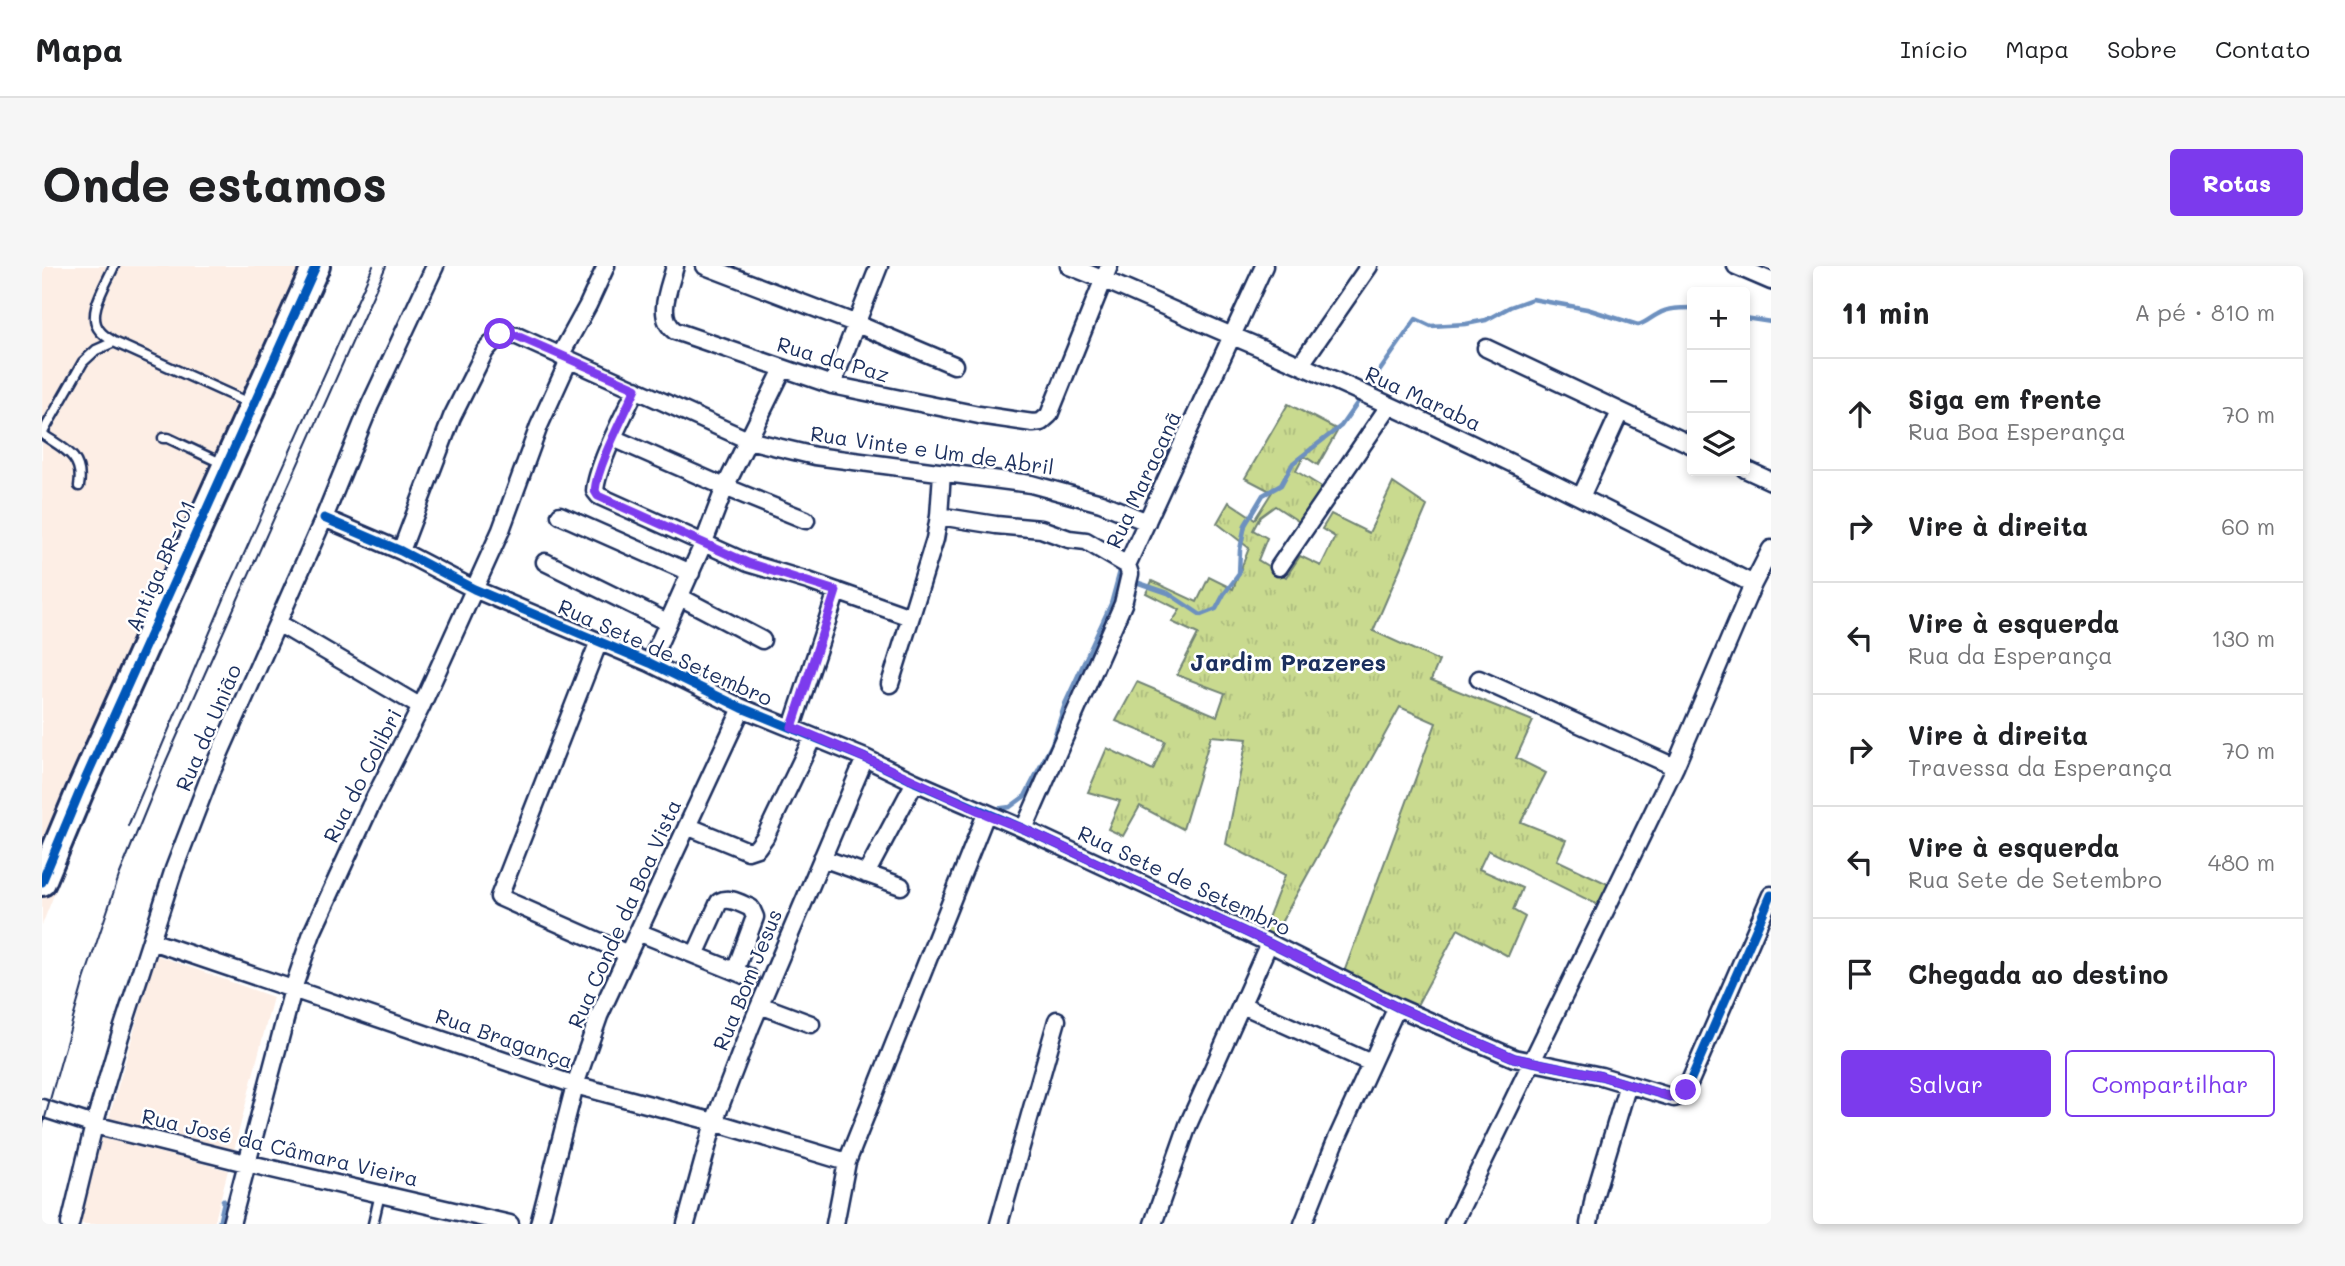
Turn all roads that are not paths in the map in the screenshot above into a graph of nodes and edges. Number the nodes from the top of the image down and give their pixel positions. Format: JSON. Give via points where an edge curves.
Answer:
{"nodes":[{"id":1,"x":114,"y":266,"type":"edge"},
{"id":2,"x":316,"y":266,"type":"edge"},
{"id":3,"x":435,"y":266,"type":"edge"},
{"id":4,"x":606,"y":266,"type":"edge"},
{"id":5,"x":675,"y":266,"type":"edge"},
{"id":6,"x":705,"y":266,"type":"edge"},
{"id":7,"x":879,"y":266,"type":"edge"},
{"id":8,"x":1069,"y":266,"type":"edge"},
{"id":9,"x":1264,"y":266,"type":"edge"},
{"id":10,"x":1369,"y":266,"type":"edge"},
{"id":11,"x":1737,"y":266,"type":"edge"},
{"id":12,"x":731,"y":271,"type":"edge"},
{"id":13,"x":1107,"y":272,"type":"edge"},
{"id":14,"x":1771,"y":281,"type":"edge"},
{"id":15,"x":857,"y":324,"type":"junction"},
{"id":16,"x":1233,"y":337,"type":"junction"},
{"id":17,"x":114,"y":342,"type":"junction"},
{"id":18,"x":1486,"y":348,"type":"dead end"},
{"id":19,"x":565,"y":358,"type":"junction"},
{"id":20,"x":1301,"y":364,"type":"junction"},
{"id":21,"x":954,"y":365,"type":"dead end"},
{"id":22,"x":783,"y":369,"type":"junction"},
{"id":23,"x":832,"y":385,"type":"junction"},
{"id":24,"x":636,"y":388,"type":"junction"},
{"id":25,"x":253,"y":405,"type":"junction"},
{"id":26,"x":1389,"y":406,"type":"junction"},
{"id":27,"x":1620,"y":412,"type":"junction"},
{"id":28,"x":42,"y":434,"type":"edge"},
{"id":29,"x":163,"y":438,"type":"dead end"},
{"id":30,"x":613,"y":438,"type":"junction"},
{"id":31,"x":748,"y":440,"type":"junction"},
{"id":32,"x":1687,"y":443,"type":"edge"},
{"id":33,"x":225,"y":465,"type":"junction"},
{"id":34,"x":1750,"y":471,"type":"edge"},
{"id":35,"x":942,"y":473,"type":"junction"},
{"id":36,"x":1771,"y":481,"type":"edge"},
{"id":37,"x":79,"y":486,"type":"dead end"},
{"id":38,"x":725,"y":487,"type":"junction"},
{"id":39,"x":1581,"y":497,"type":"junction"},
{"id":40,"x":561,"y":515,"type":"dead end"},
{"id":41,"x":939,"y":516,"type":"junction"},
{"id":42,"x":324,"y":518,"type":"junction"},
{"id":43,"x":806,"y":520,"type":"dead end"},
{"id":44,"x":1147,"y":522,"type":"junction"},
{"id":45,"x":704,"y":542,"type":"junction"},
{"id":46,"x":1771,"y":550,"type":"edge"},
{"id":47,"x":401,"y":551,"type":"junction"},
{"id":48,"x":545,"y":562,"type":"dead end"},
{"id":49,"x":1127,"y":565,"type":"junction"},
{"id":50,"x":1279,"y":567,"type":"dead end"},
{"id":51,"x":691,"y":573,"type":"junction"},
{"id":52,"x":1753,"y":584,"type":"junction"},
{"id":53,"x":474,"y":589,"type":"junction"},
{"id":54,"x":836,"y":591,"type":"junction"},
{"id":55,"x":680,"y":597,"type":"junction"},
{"id":56,"x":910,"y":617,"type":"junction"},
{"id":57,"x":278,"y":622,"type":"junction"},
{"id":58,"x":667,"y":622,"type":"junction"},
{"id":59,"x":762,"y":640,"type":"dead end"},
{"id":60,"x":599,"y":641,"type":"junction"},
{"id":61,"x":650,"y":663,"type":"junction"},
{"id":62,"x":1479,"y":679,"type":"dead end"},
{"id":63,"x":890,"y":684,"type":"dead end"},
{"id":64,"x":421,"y":707,"type":"junction"},
{"id":65,"x":742,"y":708,"type":"junction"},
{"id":66,"x":792,"y":727,"type":"junction"},
{"id":67,"x":813,"y":737,"type":"junction"},
{"id":68,"x":865,"y":758,"type":"junction"},
{"id":69,"x":1675,"y":767,"type":"junction"},
{"id":70,"x":915,"y":782,"type":"junction"},
{"id":71,"x":986,"y":814,"type":"junction"},
{"id":72,"x":687,"y":826,"type":"junction"},
{"id":73,"x":1024,"y":829,"type":"junction"},
{"id":74,"x":822,"y":858,"type":"junction"},
{"id":75,"x":866,"y":874,"type":"junction"},
{"id":76,"x":42,"y":882,"type":"edge"},
{"id":77,"x":901,"y":886,"type":"dead end"},
{"id":78,"x":1771,"y":895,"type":"edge"},
{"id":79,"x":638,"y":932,"type":"junction"},
{"id":80,"x":151,"y":941,"type":"junction"},
{"id":81,"x":1269,"y":943,"type":"junction"},
{"id":82,"x":628,"y":954,"type":"junction"},
{"id":83,"x":695,"y":955,"type":"junction"},
{"id":84,"x":293,"y":989,"type":"junction"},
{"id":85,"x":760,"y":1004,"type":"junction"},
{"id":86,"x":1242,"y":1006,"type":"junction"},
{"id":87,"x":1397,"y":1007,"type":"junction"},
{"id":88,"x":1057,"y":1020,"type":"dead end"},
{"id":89,"x":811,"y":1024,"type":"dead end"},
{"id":90,"x":1371,"y":1063,"type":"junction"},
{"id":91,"x":1530,"y":1063,"type":"junction"},
{"id":92,"x":1628,"y":1084,"type":"junction"},
{"id":93,"x":575,"y":1085,"type":"junction"},
{"id":94,"x":42,"y":1108,"type":"edge"},
{"id":95,"x":714,"y":1122,"type":"junction"},
{"id":96,"x":94,"y":1125,"type":"junction"},
{"id":97,"x":847,"y":1162,"type":"junction"},
{"id":98,"x":246,"y":1163,"type":"junction"},
{"id":99,"x":380,"y":1194,"type":"junction"},
{"id":100,"x":70,"y":1224,"type":"edge"},
{"id":101,"x":231,"y":1224,"type":"edge"},
{"id":102,"x":373,"y":1224,"type":"edge"},
{"id":103,"x":510,"y":1224,"type":"edge"},
{"id":104,"x":539,"y":1224,"type":"edge"},
{"id":105,"x":686,"y":1224,"type":"edge"},
{"id":106,"x":835,"y":1224,"type":"edge"},
{"id":107,"x":999,"y":1224,"type":"edge"},
{"id":108,"x":1153,"y":1224,"type":"edge"},
{"id":109,"x":1303,"y":1224,"type":"edge"},
{"id":110,"x":1453,"y":1224,"type":"edge"},
{"id":111,"x":1589,"y":1224,"type":"edge"}],
"edges":[{"from":1,"to":17,"type":"lane","via":[[95,310],[100,331]]},
{"from":2,"to":25,"type":"main road","name":"Antiga BR-101"},
{"from":3,"to":42,"type":"street","name":"Rua da União"},
{"from":4,"to":19,"type":"street","name":"Rua do Colibri"},
{"from":5,"to":22,"type":"street","name":"Rua da Paz","via":[[665,307],[668,326]]},
{"from":6,"to":12,"type":"street"},
{"from":7,"to":15,"type":"street"},
{"from":8,"to":13,"type":"street","name":"Rua Maraba"},
{"from":9,"to":16,"type":"street","name":"Rua Maracanã"},
{"from":10,"to":20,"type":"street"},
{"from":11,"to":14,"type":"street"},
{"from":12,"to":15,"type":"street"},
{"from":13,"to":16,"type":"street","name":"Rua Maraba"},
{"from":13,"to":23,"type":"street","name":"Rua da Paz","via":[[1049,415],[1041,422],[1013,421]]},
{"from":15,"to":21,"type":"street"},
{"from":15,"to":23,"type":"street"},
{"from":16,"to":20,"type":"street","name":"Rua Maraba"},
{"from":16,"to":44,"type":"street","name":"Rua Maracanã"},
{"from":17,"to":25,"type":"lane"},
{"from":17,"to":28,"type":"lane","via":[[83,362]]},
{"from":18,"to":27,"type":"street"},
{"from":19,"to":24,"type":"street","name":"Rua Vinte e Um de Abril"},
{"from":19,"to":47,"type":"street","name":"Rua Vinte e Um de Abril","via":[[517,336],[500,334],[493,340],[452,417]]},
{"from":19,"to":53,"type":"street","name":"Rua do Colibri","via":[[513,501]]},
{"from":20,"to":26,"type":"street","name":"Rua Maraba"},
{"from":22,"to":23,"type":"street","name":"Rua da Paz"},
{"from":22,"to":31,"type":"street"},
{"from":24,"to":30,"type":"street"},
{"from":24,"to":31,"type":"street","name":"Rua Vinte e Um de Abril"},
{"from":25,"to":33,"type":"main road","name":"Antiga BR-101"},
{"from":26,"to":39,"type":"street","name":"Rua Maraba"},
{"from":26,"to":50,"type":"street"},
{"from":27,"to":32,"type":"street"},
{"from":27,"to":39,"type":"street"},
{"from":28,"to":37,"type":"lane","via":[[72,454],[80,467]]},
{"from":29,"to":33,"type":"lane"},
{"from":30,"to":38,"type":"street"},
{"from":30,"to":45,"type":"street","via":[[595,486],[598,496]]},
{"from":31,"to":35,"type":"street","name":"Rua Vinte e Um de Abril","via":[[815,456]]},
{"from":31,"to":38,"type":"street"},
{"from":33,"to":76,"type":"main road","name":"Antiga BR-101"},
{"from":34,"to":36,"type":"street"},
{"from":35,"to":41,"type":"street"},
{"from":35,"to":44,"type":"street","name":"Rua Vinte e Um de Abril","via":[[1031,484],[1101,503]]},
{"from":38,"to":43,"type":"street"},
{"from":38,"to":45,"type":"street"},
{"from":39,"to":52,"type":"street","name":"Rua Maraba"},
{"from":40,"to":51,"type":"street"},
{"from":41,"to":49,"type":"street","via":[[1041,528],[1086,541]]},
{"from":41,"to":56,"type":"street"},
{"from":42,"to":47,"type":"street","name":"Rua Sete de Setembro"},
{"from":42,"to":57,"type":"street","name":"Rua da União"},
{"from":44,"to":49,"type":"street","name":"Rua Maracanã"},
{"from":45,"to":51,"type":"street"},
{"from":45,"to":54,"type":"street","via":[[748,563]]},
{"from":46,"to":52,"type":"street"},
{"from":47,"to":53,"type":"street","name":"Rua Sete de Setembro"},
{"from":48,"to":58,"type":"street"},
{"from":49,"to":73,"type":"street","name":"Rua Maracanã","via":[[1130,574],[1122,604]]},
{"from":51,"to":55,"type":"street"},
{"from":52,"to":69,"type":"street"},
{"from":53,"to":60,"type":"street","name":"Rua Sete de Setembro"},
{"from":53,"to":64,"type":"street","name":"Rua do Colibri"},
{"from":54,"to":56,"type":"street"},
{"from":54,"to":66,"type":"street"},
{"from":55,"to":58,"type":"street"},
{"from":55,"to":59,"type":"street"},
{"from":56,"to":63,"type":"street"},
{"from":57,"to":64,"type":"street"},
{"from":57,"to":80,"type":"street","name":"Rua da União","via":[[211,773]]},
{"from":58,"to":61,"type":"street"},
{"from":60,"to":61,"type":"street","name":"Rua Sete de Setembro"},
{"from":60,"to":82,"type":"street","via":[[499,897]]},
{"from":61,"to":65,"type":"street","name":"Rua Sete de Setembro"},
{"from":62,"to":69,"type":"street"},
{"from":64,"to":84,"type":"street","name":"Rua do Colibri","via":[[338,874]]},
{"from":65,"to":66,"type":"street","name":"Rua Sete de Setembro"},
{"from":65,"to":72,"type":"street","name":"Rua Conde da Boa Vista"},
{"from":66,"to":67,"type":"street","name":"Rua Sete de Setembro"},
{"from":67,"to":68,"type":"street","name":"Rua Sete de Setembro"},
{"from":67,"to":72,"type":"street","via":[[757,848],[748,851]]},
{"from":68,"to":70,"type":"street","name":"Rua Sete de Setembro"},
{"from":68,"to":74,"type":"street","name":"Rua Bom Jesus"},
{"from":69,"to":91,"type":"street"},
{"from":70,"to":71,"type":"street","name":"Rua Sete de Setembro"},
{"from":70,"to":75,"type":"street"},
{"from":71,"to":73,"type":"street","name":"Rua Sete de Setembro"},
{"from":71,"to":97,"type":"street"},
{"from":72,"to":79,"type":"street","name":"Rua Conde da Boa Vista"},
{"from":73,"to":81,"type":"street","name":"Rua Sete de Setembro"},
{"from":74,"to":75,"type":"street"},
{"from":74,"to":85,"type":"street","name":"Rua Bom Jesus"},
{"from":75,"to":77,"type":"street"},
{"from":78,"to":92,"type":"street","name":"Rua Sete de Setembro","via":[[1686,1090],[1674,1098]]},
{"from":79,"to":82,"type":"street","name":"Rua Conde da Boa Vista"},
{"from":79,"to":83,"type":"street"},
{"from":80,"to":84,"type":"street","name":"Rua Bragança"},
{"from":80,"to":96,"type":"street","name":"Rua da União"},
{"from":81,"to":86,"type":"street"},
{"from":81,"to":87,"type":"street","name":"Rua Sete de Setembro"},
{"from":82,"to":93,"type":"street","name":"Rua Conde da Boa Vista","via":[[598,1016]]},
{"from":83,"to":83,"type":"street","via":[[719,902],[730,899],[751,908],[755,917],[742,974]]},
{"from":84,"to":93,"type":"street","name":"Rua Bragança"},
{"from":84,"to":98,"type":"street","name":"Rua do Colibri"},
{"from":85,"to":89,"type":"street"},
{"from":85,"to":95,"type":"street","name":"Rua Bom Jesus"},
{"from":86,"to":90,"type":"street"},
{"from":86,"to":108,"type":"street","via":[[1188,1125]]},
{"from":87,"to":90,"type":"street"},
{"from":87,"to":91,"type":"street","name":"Rua Sete de Setembro"},
{"from":88,"to":107,"type":"street"},
{"from":90,"to":109,"type":"street"},
{"from":91,"to":92,"type":"street","name":"Rua Sete de Setembro"},
{"from":91,"to":110,"type":"street"},
{"from":92,"to":111,"type":"street"},
{"from":93,"to":95,"type":"street","name":"Rua Bragança"},
{"from":93,"to":104,"type":"street","name":"Rua Conde da Boa Vista"},
{"from":94,"to":96,"type":"street","name":"Rua José da Câmara Vieira"},
{"from":95,"to":97,"type":"street","name":"Rua Bragança"},
{"from":95,"to":105,"type":"street","name":"Rua Bom Jesus"},
{"from":96,"to":98,"type":"street","name":"Rua José da Câmara Vieira"},
{"from":96,"to":100,"type":"street","name":"Rua da União"},
{"from":97,"to":106,"type":"street"},
{"from":98,"to":99,"type":"street","name":"Rua José da Câmara Vieira"},
{"from":98,"to":101,"type":"street","name":"Rua do Colibri"},
{"from":99,"to":102,"type":"lane"},
{"from":99,"to":103,"type":"street","name":"Rua José da Câmara Vieira"}]}
